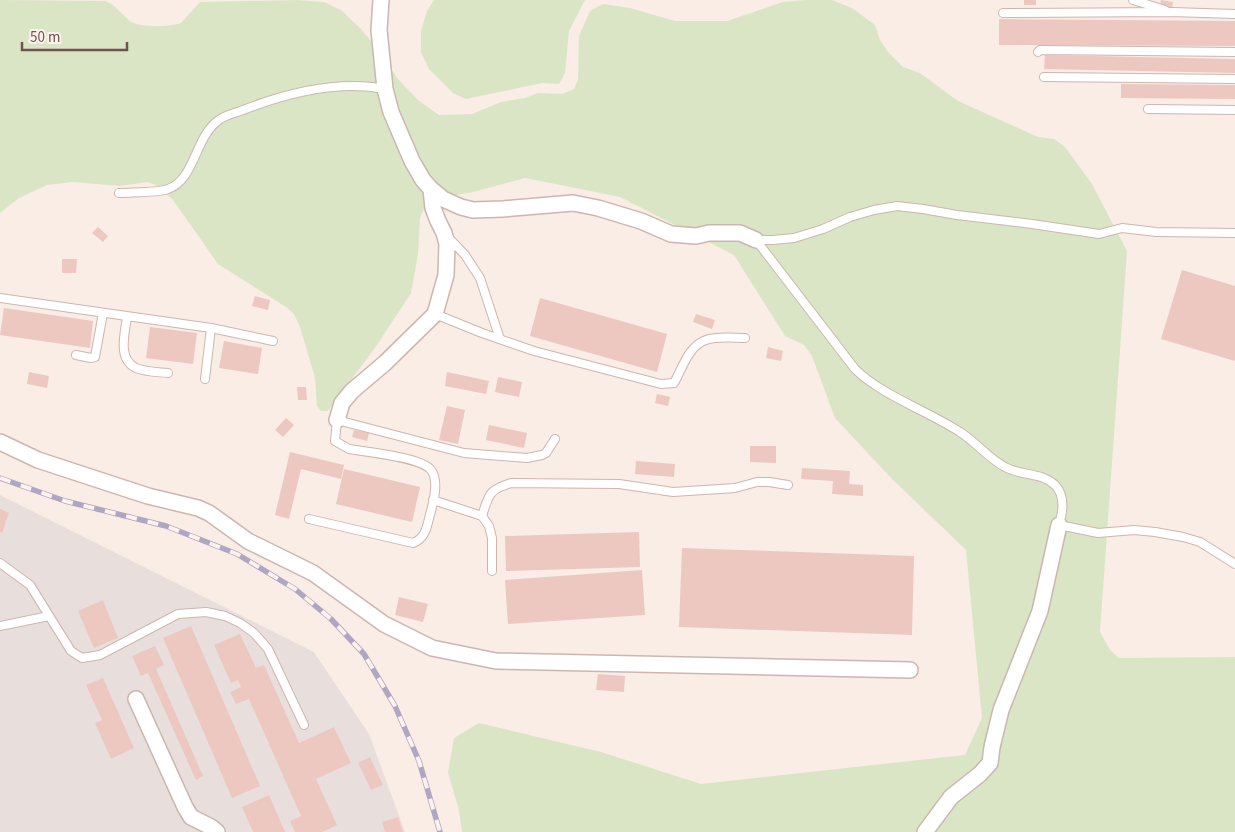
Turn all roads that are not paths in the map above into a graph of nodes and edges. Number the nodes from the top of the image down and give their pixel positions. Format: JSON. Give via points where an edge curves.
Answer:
{"nodes":[{"id":1,"x":381,"y":0,"type":"edge"},
{"id":2,"x":1133,"y":0,"type":"edge"},
{"id":3,"x":1172,"y":12,"type":"junction"},
{"id":4,"x":1003,"y":13,"type":"dead end"},
{"id":5,"x":1235,"y":14,"type":"edge"},
{"id":6,"x":1038,"y":52,"type":"dead end"},
{"id":7,"x":1235,"y":52,"type":"edge"},
{"id":8,"x":1044,"y":76,"type":"dead end"},
{"id":9,"x":1235,"y":79,"type":"edge"},
{"id":10,"x":385,"y":89,"type":"junction"},
{"id":11,"x":1148,"y":109,"type":"dead end"},
{"id":12,"x":1235,"y":110,"type":"edge"},
{"id":13,"x":431,"y":189,"type":"junction"},
{"id":14,"x":119,"y":193,"type":"dead end"},
{"id":15,"x":444,"y":233,"type":"junction"},
{"id":16,"x":1235,"y":233,"type":"edge"},
{"id":17,"x":756,"y":240,"type":"junction"},
{"id":18,"x":0,"y":298,"type":"edge"},
{"id":19,"x":104,"y":313,"type":"junction"},
{"id":20,"x":435,"y":314,"type":"junction"},
{"id":21,"x":127,"y":317,"type":"junction"},
{"id":22,"x":211,"y":328,"type":"junction"},
{"id":23,"x":745,"y":338,"type":"dead end"},
{"id":24,"x":500,"y":339,"type":"junction"},
{"id":25,"x":273,"y":341,"type":"dead end"},
{"id":26,"x":76,"y":355,"type":"dead end"},
{"id":27,"x":168,"y":373,"type":"dead end"},
{"id":28,"x":205,"y":379,"type":"dead end"},
{"id":29,"x":337,"y":420,"type":"junction"},
{"id":30,"x":555,"y":439,"type":"dead end"},
{"id":31,"x":0,"y":442,"type":"edge"},
{"id":32,"x":788,"y":485,"type":"dead end"},
{"id":33,"x":434,"y":500,"type":"junction"},
{"id":34,"x":482,"y":516,"type":"junction"},
{"id":35,"x":309,"y":519,"type":"dead end"},
{"id":36,"x":1059,"y":525,"type":"junction"},
{"id":37,"x":0,"y":563,"type":"edge"},
{"id":38,"x":1235,"y":564,"type":"edge"},
{"id":39,"x":492,"y":571,"type":"dead end"},
{"id":40,"x":49,"y":616,"type":"junction"},
{"id":41,"x":0,"y":626,"type":"edge"},
{"id":42,"x":910,"y":670,"type":"dead end"},
{"id":43,"x":136,"y":699,"type":"dead end"},
{"id":44,"x":304,"y":725,"type":"dead end"},
{"id":45,"x":217,"y":832,"type":"edge"},
{"id":46,"x":926,"y":832,"type":"edge"}],
"edges":[{"from":1,"to":10,"type":"street","via":[[379,30]]},
{"from":2,"to":3,"type":"lane"},
{"from":3,"to":4,"type":"lane"},
{"from":3,"to":5,"type":"lane"},
{"from":6,"to":7,"type":"lane"},
{"from":8,"to":9,"type":"lane"},
{"from":10,"to":13,"type":"street","via":[[412,161]]},
{"from":10,"to":14,"type":"lane","via":[[310,90],[218,120],[205,134],[181,182],[168,190]]},
{"from":11,"to":12,"type":"lane"},
{"from":13,"to":15,"type":"street","via":[[433,208]]},
{"from":13,"to":17,"type":"street","via":[[442,199],[473,210],[573,203],[641,221],[671,234],[740,233]]},
{"from":15,"to":20,"type":"street","via":[[446,275]]},
{"from":15,"to":24,"type":"lane","via":[[465,255],[480,278]]},
{"from":16,"to":17,"type":"lane","via":[[1122,228],[1099,234],[898,206],[850,217],[794,238]]},
{"from":17,"to":36,"type":"lane","via":[[862,376],[958,431],[1006,468],[1043,477],[1056,486],[1062,506]]},
{"from":18,"to":19,"type":"lane"},
{"from":19,"to":21,"type":"lane"},
{"from":19,"to":26,"type":"lane","via":[[95,357]]},
{"from":20,"to":24,"type":"lane"},
{"from":20,"to":29,"type":"street","via":[[352,391],[342,403]]},
{"from":21,"to":22,"type":"lane"},
{"from":21,"to":27,"type":"lane","via":[[123,350],[126,360],[136,368]]},
{"from":22,"to":25,"type":"lane"},
{"from":22,"to":28,"type":"lane"},
{"from":23,"to":24,"type":"lane","via":[[707,339],[699,343],[674,383],[661,384]]},
{"from":29,"to":30,"type":"lane","via":[[464,453],[527,458],[546,453]]},
{"from":29,"to":33,"type":"lane","via":[[335,442],[341,446],[416,460],[430,468],[434,476]]},
{"from":31,"to":42,"type":"street","via":[[38,460],[209,512],[248,542],[313,573],[384,624],[432,648],[496,661]]},
{"from":32,"to":34,"type":"lane","via":[[757,482],[735,488],[673,492],[619,484],[511,483],[496,488]]},
{"from":33,"to":34,"type":"lane"},
{"from":33,"to":35,"type":"lane","via":[[424,535],[413,543]]},
{"from":34,"to":39,"type":"lane","via":[[492,538]]},
{"from":36,"to":38,"type":"lane","via":[[1098,533],[1134,530],[1183,537],[1200,542]]},
{"from":36,"to":46,"type":"street","via":[[1040,611],[1002,710],[990,763],[950,797]]},
{"from":37,"to":40,"type":"lane","via":[[30,586]]},
{"from":40,"to":41,"type":"lane"},
{"from":40,"to":44,"type":"lane","via":[[71,650],[82,658],[100,655],[178,614],[206,612],[233,620],[254,632],[268,649]]},
{"from":43,"to":45,"type":"street","via":[[191,818]]}]}
